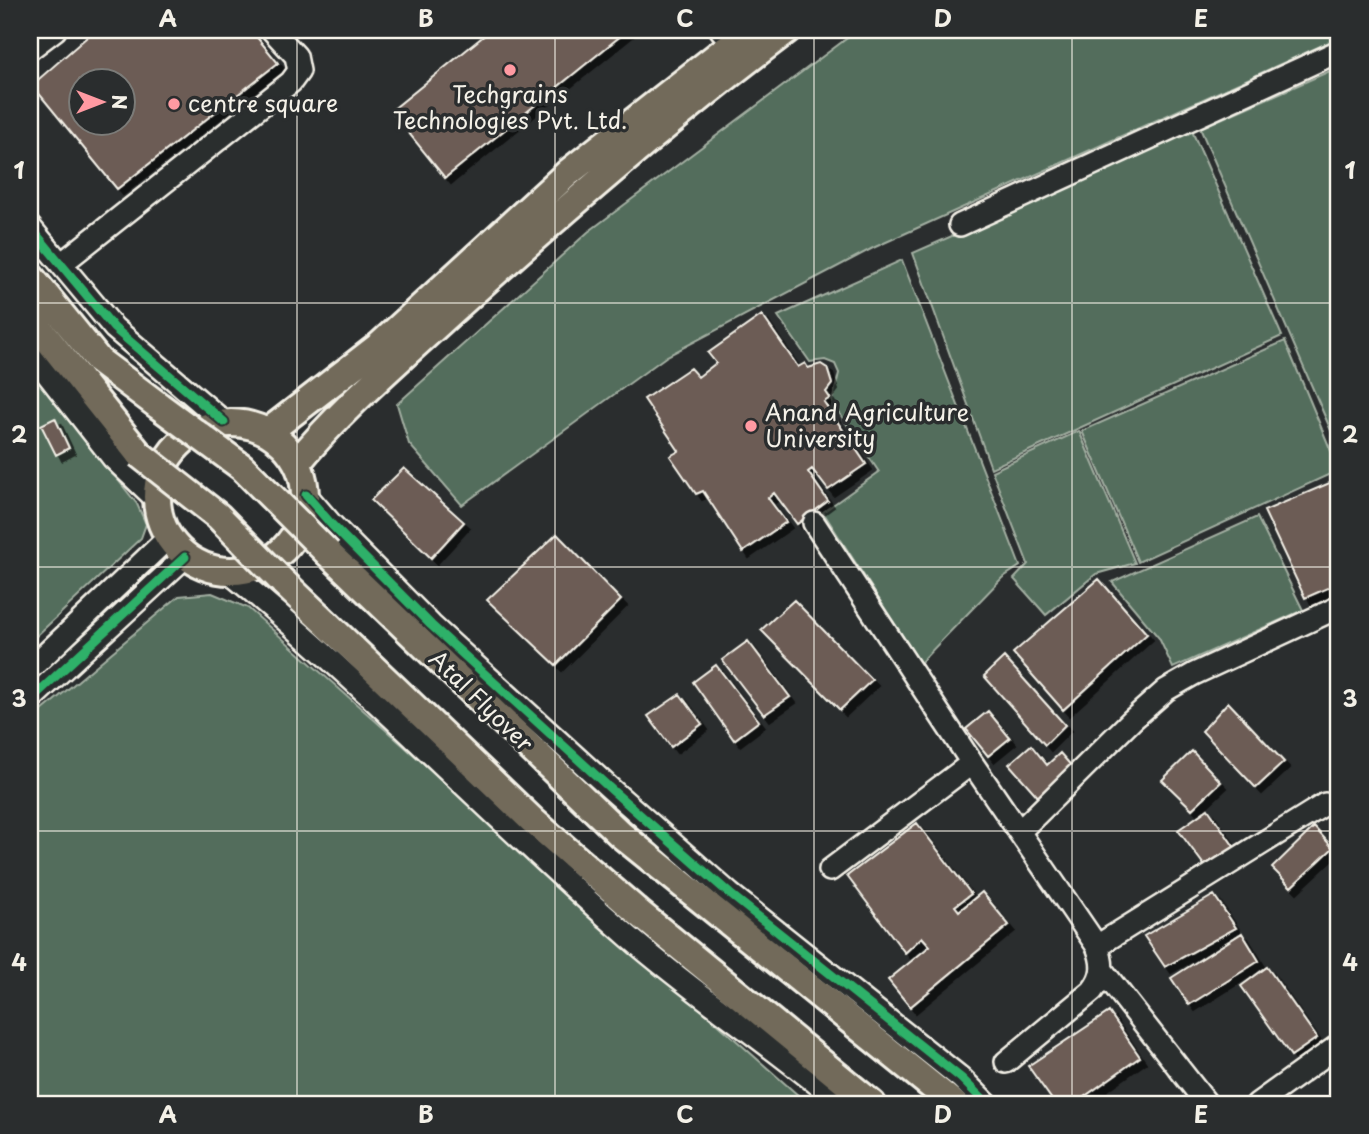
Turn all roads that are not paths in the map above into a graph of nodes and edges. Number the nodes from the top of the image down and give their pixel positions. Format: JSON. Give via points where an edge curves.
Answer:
{"nodes":[{"id":1,"x":55,"y":30,"type":"edge"},
{"id":2,"x":272,"y":30,"type":"edge"},
{"id":3,"x":787,"y":30,"type":"edge"},
{"id":4,"x":734,"y":34,"type":"edge"},
{"id":5,"x":30,"y":49,"type":"edge"},
{"id":6,"x":1339,"y":51,"type":"edge"},
{"id":7,"x":960,"y":225,"type":"dead end"},
{"id":8,"x":30,"y":227,"type":"edge"},
{"id":9,"x":509,"y":242,"type":"junction"},
{"id":10,"x":61,"y":264,"type":"junction"},
{"id":11,"x":30,"y":276,"type":"edge"},
{"id":12,"x":30,"y":317,"type":"edge"},
{"id":13,"x":30,"y":352,"type":"edge"},
{"id":14,"x":224,"y":422,"type":"junction"},
{"id":15,"x":268,"y":432,"type":"junction"},
{"id":16,"x":297,"y":463,"type":"junction"},
{"id":17,"x":306,"y":495,"type":"junction"},
{"id":18,"x":158,"y":500,"type":"junction"},
{"id":19,"x":814,"y":523,"type":"dead end"},
{"id":20,"x":176,"y":547,"type":"junction"},
{"id":21,"x":230,"y":573,"type":"junction"},
{"id":22,"x":1339,"y":607,"type":"edge"},
{"id":23,"x":30,"y":669,"type":"edge"},
{"id":24,"x":30,"y":700,"type":"edge"},
{"id":25,"x":972,"y":763,"type":"junction"},
{"id":26,"x":1325,"y":804,"type":"dead end"},
{"id":27,"x":1019,"y":832,"type":"junction"},
{"id":28,"x":830,"y":870,"type":"dead end"},
{"id":29,"x":1097,"y":946,"type":"junction"},
{"id":30,"x":1102,"y":970,"type":"junction"},
{"id":31,"x":1339,"y":1045,"type":"edge"},
{"id":32,"x":1006,"y":1062,"type":"dead end"},
{"id":33,"x":842,"y":1104,"type":"edge"},
{"id":34,"x":872,"y":1104,"type":"edge"},
{"id":35,"x":954,"y":1104,"type":"edge"},
{"id":36,"x":986,"y":1104,"type":"edge"},
{"id":37,"x":1208,"y":1104,"type":"edge"},
{"id":38,"x":1257,"y":1104,"type":"edge"}],
"edges":[{"from":1,"to":5,"type":"street"},
{"from":2,"to":10,"type":"street","via":[[296,56],[299,71],[291,82]]},
{"from":3,"to":9,"type":"main road"},
{"from":4,"to":9,"type":"main road","via":[[569,172]]},
{"from":6,"to":7,"type":"street"},
{"from":8,"to":10,"type":"street"},
{"from":9,"to":15,"type":"main road"},
{"from":9,"to":16,"type":"main road"},
{"from":10,"to":14,"type":"street","via":[[114,328]]},
{"from":11,"to":35,"type":"main road","name":"Atal Flyover","bridge":true,"via":[[99,361],[242,467],[620,834]]},
{"from":12,"to":34,"type":"main road","bridge":true,"via":[[139,454],[218,516],[533,821]]},
{"from":13,"to":18,"type":"street","via":[[113,458]]},
{"from":14,"to":15,"type":"main road","via":[[250,424]]},
{"from":14,"to":18,"type":"main road","via":[[200,429],[179,443],[164,464]]},
{"from":15,"to":16,"type":"main road","via":[[290,450]]},
{"from":16,"to":17,"type":"main road"},
{"from":17,"to":21,"type":"main road","via":[[303,519],[292,541],[275,558],[254,569]]},
{"from":17,"to":36,"type":"street","via":[[431,625],[613,791],[730,894],[961,1078]]},
{"from":18,"to":20,"type":"main road","via":[[158,514]]},
{"from":19,"to":25,"type":"street"},
{"from":20,"to":21,"type":"main road","via":[[206,568]]},
{"from":20,"to":23,"type":"street"},
{"from":20,"to":24,"type":"street"},
{"from":21,"to":33,"type":"street","via":[[288,620],[631,939]]},
{"from":22,"to":27,"type":"street","via":[[1166,690]]},
{"from":25,"to":27,"type":"street"},
{"from":25,"to":28,"type":"street"},
{"from":26,"to":29,"type":"street"},
{"from":27,"to":29,"type":"street"},
{"from":29,"to":30,"type":"street"},
{"from":30,"to":32,"type":"street","via":[[1092,991]]},
{"from":30,"to":37,"type":"street"},
{"from":31,"to":38,"type":"street"}]}
